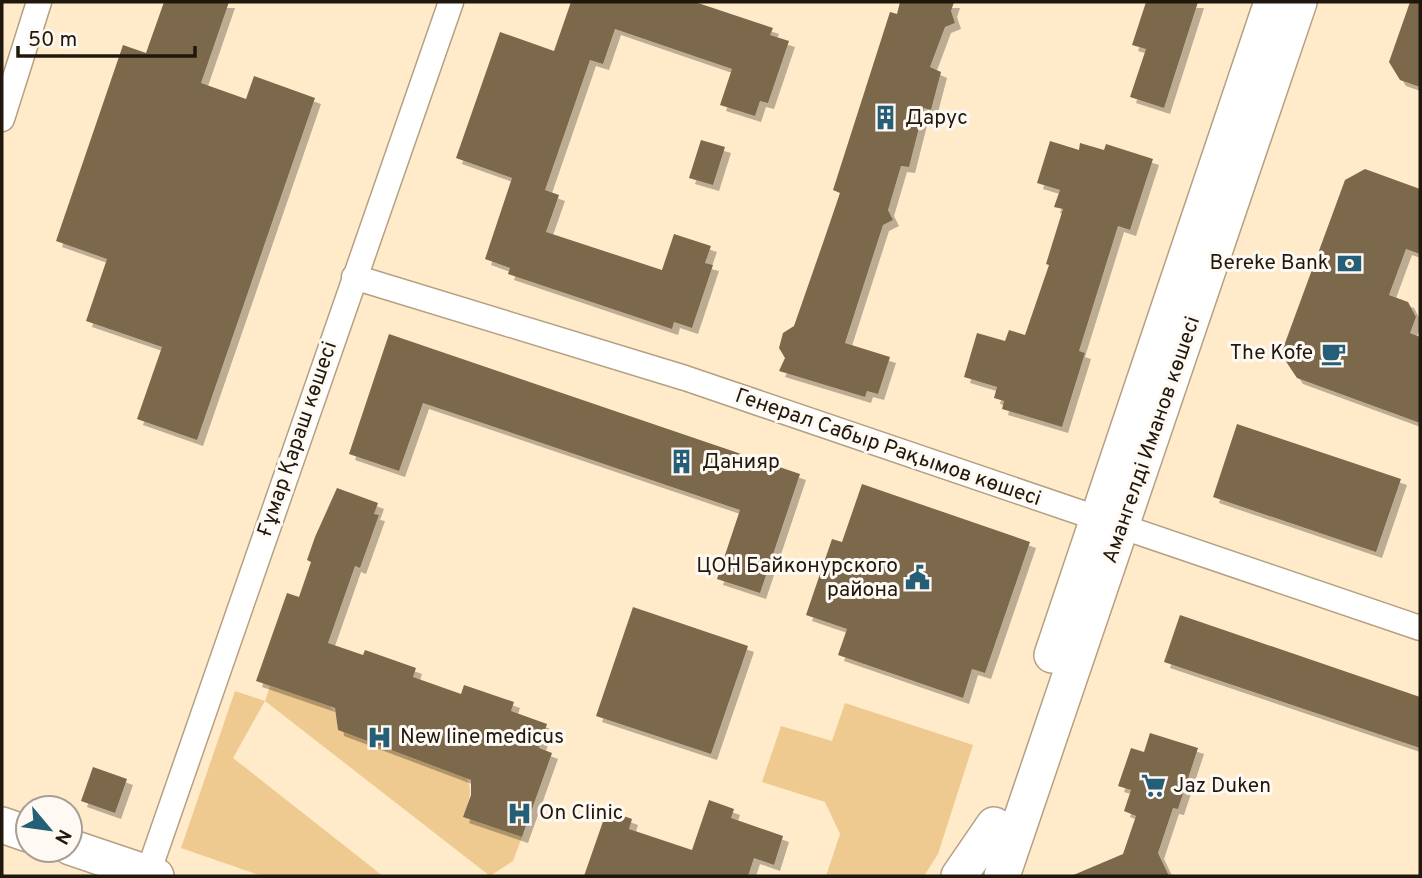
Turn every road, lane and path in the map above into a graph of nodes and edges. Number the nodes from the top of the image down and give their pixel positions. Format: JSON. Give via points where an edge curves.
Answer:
{"nodes":[{"id":1,"x":39,"y":2,"type":"edge"},
{"id":2,"x":451,"y":2,"type":"edge"},
{"id":3,"x":1272,"y":2,"type":"edge"},
{"id":4,"x":1299,"y":2,"type":"edge"},
{"id":5,"x":2,"y":118,"type":"edge"},
{"id":6,"x":354,"y":277,"type":"junction"},
{"id":7,"x":1110,"y":524,"type":"junction"},
{"id":8,"x":1420,"y":628,"type":"edge"},
{"id":9,"x":994,"y":825,"type":"junction"},
{"id":10,"x":84,"y":853,"type":"edge"},
{"id":11,"x":150,"y":875,"type":"edge"},
{"id":12,"x":959,"y":876,"type":"edge"},
{"id":13,"x":976,"y":876,"type":"edge"},
{"id":14,"x":1002,"y":876,"type":"edge"}],
"edges":[{"from":1,"to":5,"type":"street"},
{"from":2,"to":6,"type":"street","name":"Ғұмар Қараш көшесі"},
{"from":3,"to":7,"type":"main road","name":"Амангелді Иманов көшесі"},
{"from":4,"to":7,"type":"main road","name":"Амангелді Иманов көшесі"},
{"from":6,"to":7,"type":"street","name":"Генерал Сабыр Рақымов көшесі","via":[[685,378]]},
{"from":6,"to":11,"type":"street","name":"Ғұмар Қараш көшесі"},
{"from":7,"to":8,"type":"street","name":"Генерал Сабыр Рақымов көшесі"},
{"from":7,"to":9,"type":"main road","name":"Амангелді Иманов көшесі"},
{"from":7,"to":14,"type":"main road","name":"Амангелді Иманов көшесі"},
{"from":9,"to":12,"type":"main road"},
{"from":9,"to":13,"type":"main road","name":"Амангелді Иманов көшесі"},
{"from":10,"to":11,"type":"main road"}]}
